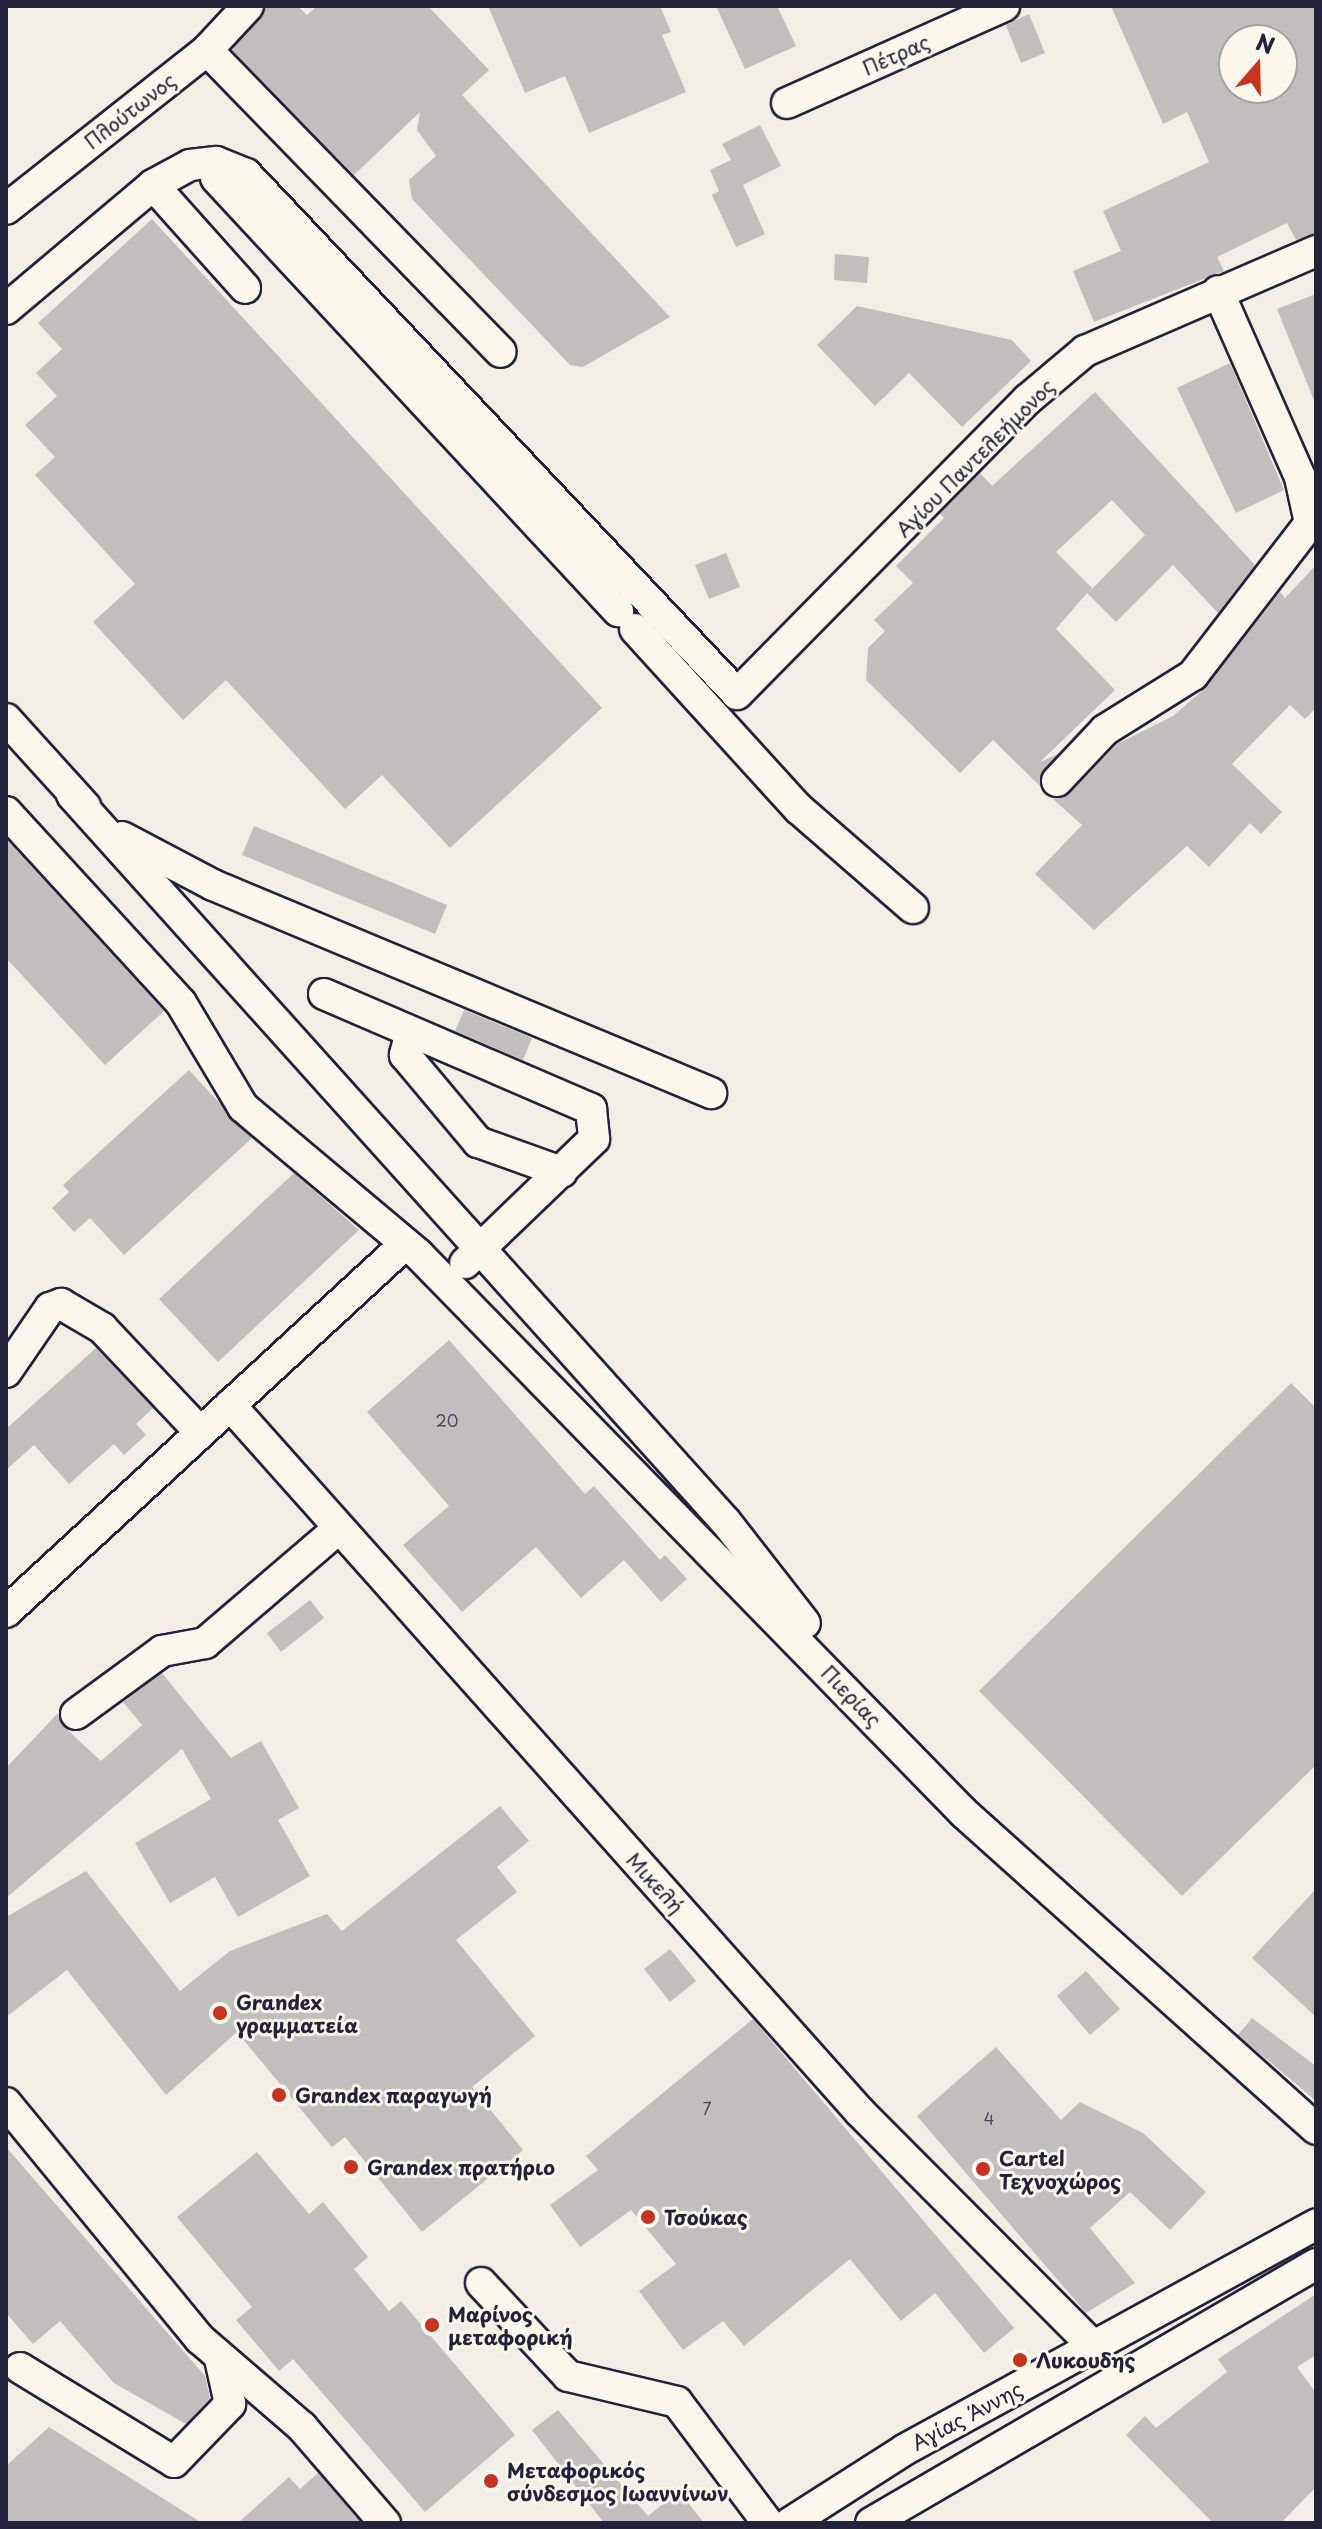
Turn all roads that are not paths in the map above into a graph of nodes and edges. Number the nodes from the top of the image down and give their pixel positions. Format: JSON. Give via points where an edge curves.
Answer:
{"nodes":[{"id":1,"x":248,"y":6,"type":"edge"},
{"id":2,"x":1004,"y":6,"type":"edge"},
{"id":3,"x":207,"y":50,"type":"junction"},
{"id":4,"x":787,"y":103,"type":"dead end"},
{"id":5,"x":153,"y":185,"type":"junction"},
{"id":6,"x":6,"y":209,"type":"edge"},
{"id":7,"x":1316,"y":251,"type":"edge"},
{"id":8,"x":245,"y":288,"type":"dead end"},
{"id":9,"x":1218,"y":291,"type":"junction"},
{"id":10,"x":6,"y":309,"type":"edge"},
{"id":11,"x":501,"y":352,"type":"dead end"},
{"id":12,"x":6,"y":719,"type":"edge"},
{"id":13,"x":1057,"y":781,"type":"dead end"},
{"id":14,"x":72,"y":795,"type":"junction"},
{"id":15,"x":6,"y":812,"type":"edge"},
{"id":16,"x":913,"y":908,"type":"dead end"},
{"id":17,"x":324,"y":994,"type":"dead end"},
{"id":18,"x":411,"y":1032,"type":"junction"},
{"id":19,"x":711,"y":1093,"type":"dead end"},
{"id":20,"x":562,"y":1172,"type":"junction"},
{"id":21,"x":403,"y":1246,"type":"junction"},
{"id":22,"x":479,"y":1251,"type":"junction"},
{"id":23,"x":446,"y":1280,"type":"junction"},
{"id":24,"x":6,"y":1372,"type":"edge"},
{"id":25,"x":230,"y":1405,"type":"junction"},
{"id":26,"x":200,"y":1432,"type":"junction"},
{"id":27,"x":338,"y":1529,"type":"junction"},
{"id":28,"x":6,"y":1612,"type":"edge"},
{"id":29,"x":824,"y":1668,"type":"junction"},
{"id":30,"x":76,"y":1714,"type":"dead end"},
{"id":31,"x":6,"y":2103,"type":"edge"},
{"id":32,"x":1316,"y":2129,"type":"edge"},
{"id":33,"x":1316,"y":2224,"type":"edge"},
{"id":34,"x":1316,"y":2264,"type":"edge"},
{"id":35,"x":481,"y":2283,"type":"dead end"},
{"id":36,"x":1094,"y":2347,"type":"junction"},
{"id":37,"x":219,"y":2357,"type":"junction"},
{"id":38,"x":20,"y":2368,"type":"dead end"},
{"id":39,"x":385,"y":2523,"type":"edge"},
{"id":40,"x":768,"y":2523,"type":"edge"},
{"id":41,"x":790,"y":2523,"type":"edge"},
{"id":42,"x":871,"y":2523,"type":"edge"}],
"edges":[{"from":1,"to":3,"type":"street","name":"Πλούτωνος"},
{"from":2,"to":4,"type":"street","name":"Πέτρας"},
{"from":3,"to":6,"type":"street","name":"Πλούτωνος"},
{"from":3,"to":11,"type":"street"},
{"from":5,"to":8,"type":"street"},
{"from":5,"to":9,"type":"street","name":"Αγίου Παντελεήμονος","via":[[190,165],[216,162],[246,174],[737,694],[792,644],[1028,399],[1085,351]]},
{"from":5,"to":10,"type":"street"},
{"from":5,"to":16,"type":"street","via":[[197,173],[220,179],[241,197],[799,809]]},
{"from":7,"to":9,"type":"street","name":"Αγίου Παντελεήμονος"},
{"from":9,"to":13,"type":"street","via":[[1300,477],[1310,523],[1193,675],[1105,730]]},
{"from":12,"to":14,"type":"street"},
{"from":14,"to":19,"type":"street","via":[[120,836],[213,885]]},
{"from":14,"to":22,"type":"street"},
{"from":15,"to":21,"type":"street","name":"Πιερίας","via":[[181,1003],[243,1107]]},
{"from":17,"to":18,"type":"street"},
{"from":18,"to":20,"type":"street","via":[[405,1055],[478,1142]]},
{"from":18,"to":20,"type":"street","via":[[566,1093],[591,1109],[594,1139]]},
{"from":20,"to":22,"type":"street"},
{"from":21,"to":23,"type":"street","name":"Πιερίας"},
{"from":21,"to":25,"type":"street"},
{"from":22,"to":23,"type":"street"},
{"from":22,"to":29,"type":"street","via":[[726,1522],[808,1627]]},
{"from":23,"to":29,"type":"street","name":"Πιερίας"},
{"from":24,"to":26,"type":"street","via":[[50,1308],[61,1304],[102,1328]]},
{"from":25,"to":26,"type":"street"},
{"from":25,"to":27,"type":"street","name":"Μικελή"},
{"from":26,"to":28,"type":"street"},
{"from":27,"to":30,"type":"street","via":[[205,1643],[162,1651]]},
{"from":27,"to":36,"type":"street","name":"Μικελή","via":[[860,2112]]},
{"from":29,"to":32,"type":"street","name":"Πιερίας","via":[[1104,1946]]},
{"from":31,"to":37,"type":"street"},
{"from":33,"to":36,"type":"street","name":"Αγίας Άννης"},
{"from":34,"to":42,"type":"street","name":"Αγίας Άννης"},
{"from":35,"to":40,"type":"street","via":[[568,2376],[677,2402]]},
{"from":36,"to":41,"type":"street","name":"Αγίας Άννης","via":[[904,2450]]},
{"from":37,"to":38,"type":"street","via":[[230,2404],[174,2462]]},
{"from":37,"to":39,"type":"street","via":[[302,2427]]}]}
